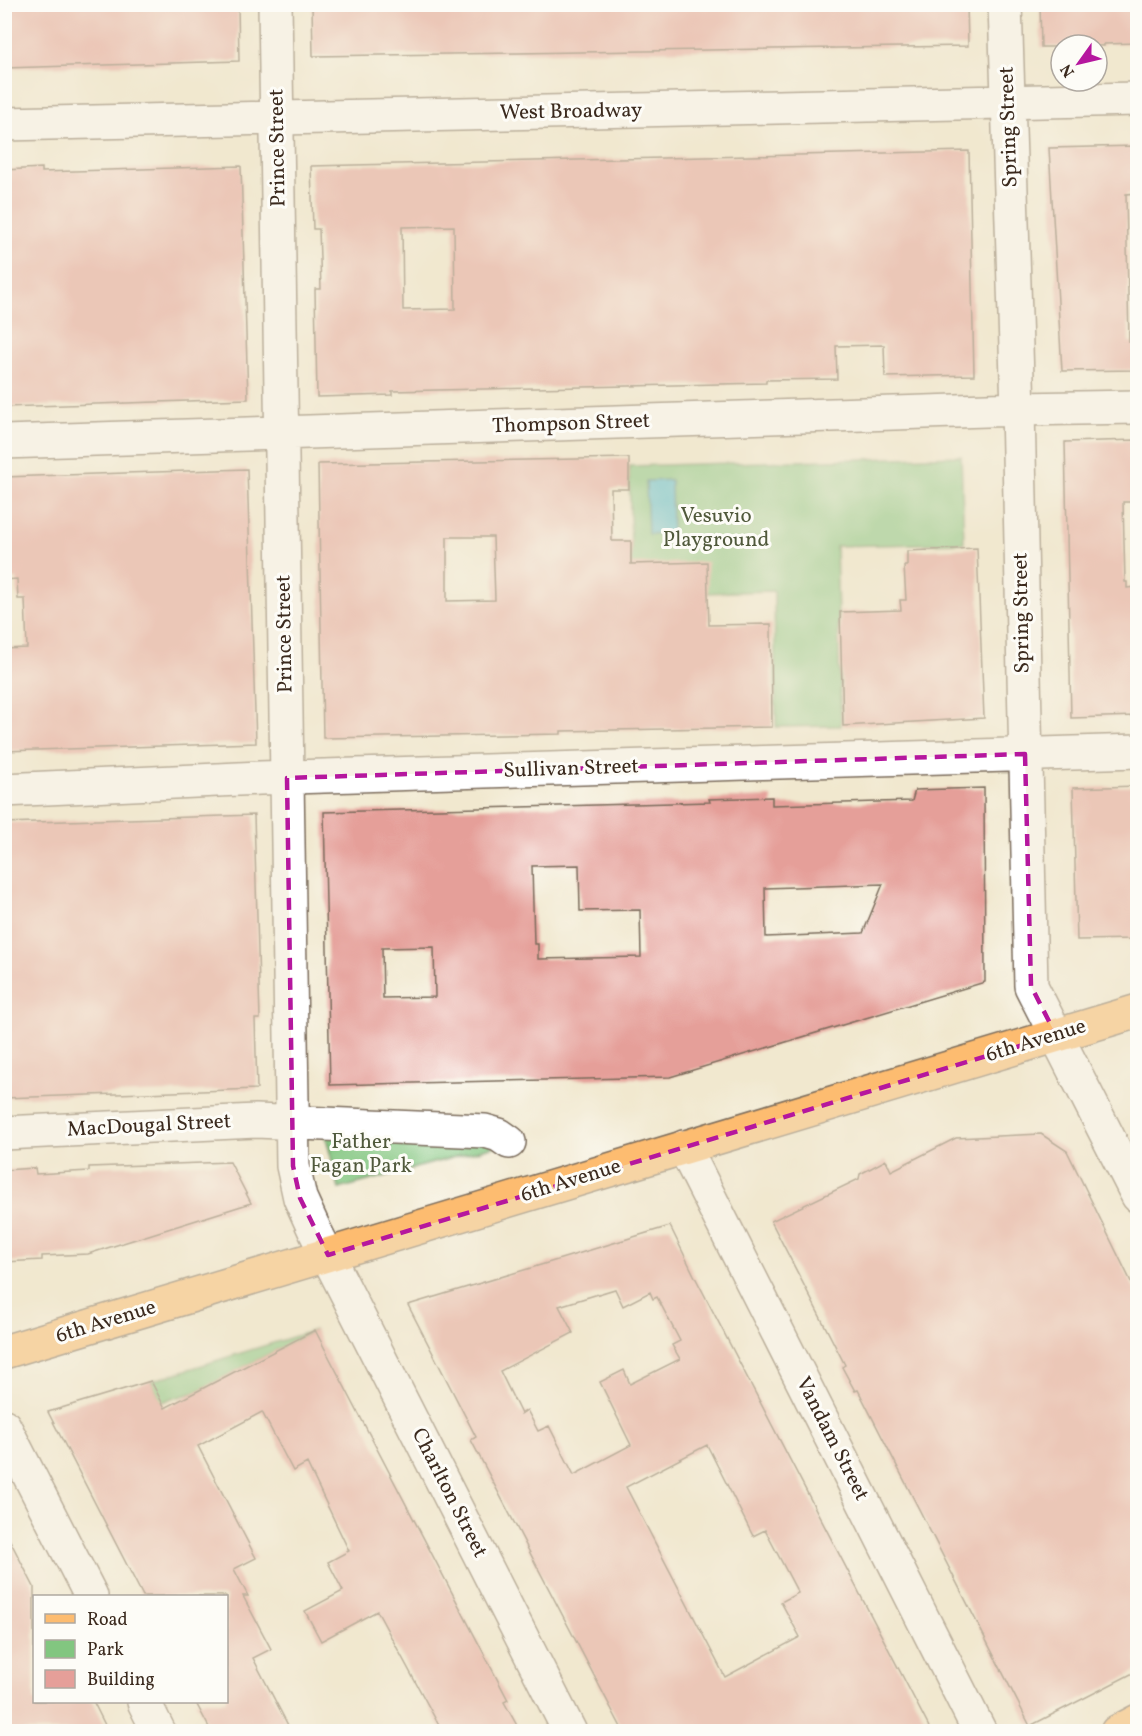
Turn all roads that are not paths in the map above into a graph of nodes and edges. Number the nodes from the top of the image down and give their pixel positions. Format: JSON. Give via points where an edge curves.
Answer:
{"nodes":[{"id":1,"x":275,"y":4,"type":"edge"},
{"id":2,"x":1005,"y":4,"type":"edge"},
{"id":3,"x":1137,"y":99,"type":"edge"},
{"id":4,"x":1008,"y":102,"type":"junction"},
{"id":5,"x":277,"y":118,"type":"junction"},
{"id":6,"x":4,"y":124,"type":"edge"},
{"id":7,"x":1137,"y":407,"type":"edge"},
{"id":8,"x":1018,"y":409,"type":"junction"},
{"id":9,"x":282,"y":433,"type":"junction"},
{"id":10,"x":4,"y":442,"type":"edge"},
{"id":11,"x":1137,"y":751,"type":"edge"},
{"id":12,"x":1025,"y":754,"type":"junction"},
{"id":13,"x":287,"y":778,"type":"junction"},
{"id":14,"x":4,"y":790,"type":"edge"},
{"id":15,"x":1137,"y":1011,"type":"edge"},
{"id":16,"x":1056,"y":1035,"type":"junction"},
{"id":17,"x":292,"y":1123,"type":"junction"},
{"id":18,"x":4,"y":1133,"type":"edge"},
{"id":19,"x":509,"y":1142,"type":"dead end"},
{"id":20,"x":684,"y":1147,"type":"junction"},
{"id":21,"x":1137,"y":1196,"type":"edge"},
{"id":22,"x":328,"y":1255,"type":"junction"},
{"id":23,"x":4,"y":1352,"type":"edge"},
{"id":24,"x":4,"y":1426,"type":"edge"},
{"id":25,"x":90,"y":1595,"type":"edge"},
{"id":26,"x":145,"y":1703,"type":"edge"},
{"id":27,"x":1137,"y":1721,"type":"edge"},
{"id":28,"x":159,"y":1731,"type":"edge"},
{"id":29,"x":570,"y":1731,"type":"edge"},
{"id":30,"x":980,"y":1731,"type":"edge"},
{"id":31,"x":1117,"y":1731,"type":"edge"}],
"edges":[{"from":1,"to":5,"type":"street","name":"Prince Street"},
{"from":2,"to":4,"type":"street","name":"Spring Street"},
{"from":3,"to":4,"type":"street","name":"West Broadway"},
{"from":4,"to":5,"type":"street","name":"West Broadway"},
{"from":4,"to":8,"type":"street","name":"Spring Street"},
{"from":5,"to":6,"type":"street","name":"West Broadway"},
{"from":5,"to":9,"type":"street","name":"Prince Street"},
{"from":7,"to":8,"type":"street","name":"Thompson Street"},
{"from":8,"to":9,"type":"street","name":"Thompson Street"},
{"from":8,"to":12,"type":"street","name":"Spring Street"},
{"from":9,"to":10,"type":"street","name":"Thompson Street"},
{"from":9,"to":13,"type":"street","name":"Prince Street"},
{"from":11,"to":12,"type":"street","name":"Sullivan Street"},
{"from":12,"to":13,"type":"street","name":"Sullivan Street"},
{"from":12,"to":16,"type":"street","name":"Spring Street","via":[[1031,986]]},
{"from":13,"to":14,"type":"street","name":"Sullivan Street"},
{"from":13,"to":17,"type":"street","name":"Prince Street"},
{"from":15,"to":16,"type":"main road","name":"6th Avenue"},
{"from":16,"to":20,"type":"main road","name":"6th Avenue"},
{"from":16,"to":21,"type":"street","name":"Spring Street"},
{"from":17,"to":18,"type":"street","name":"MacDougal Street","via":[[256,1121]]},
{"from":17,"to":19,"type":"street","name":"MacDougal Street","via":[[484,1131]]},
{"from":17,"to":22,"type":"street","name":"Prince Street","via":[[300,1198]]},
{"from":20,"to":22,"type":"main road","name":"6th Avenue"},
{"from":20,"to":30,"type":"street","name":"Vandam Street"},
{"from":22,"to":23,"type":"main road","name":"6th Avenue"},
{"from":22,"to":29,"type":"street","name":"Charlton Street"},
{"from":24,"to":25,"type":"street"},
{"from":26,"to":28,"type":"street"},
{"from":27,"to":31,"type":"main road"}]}
